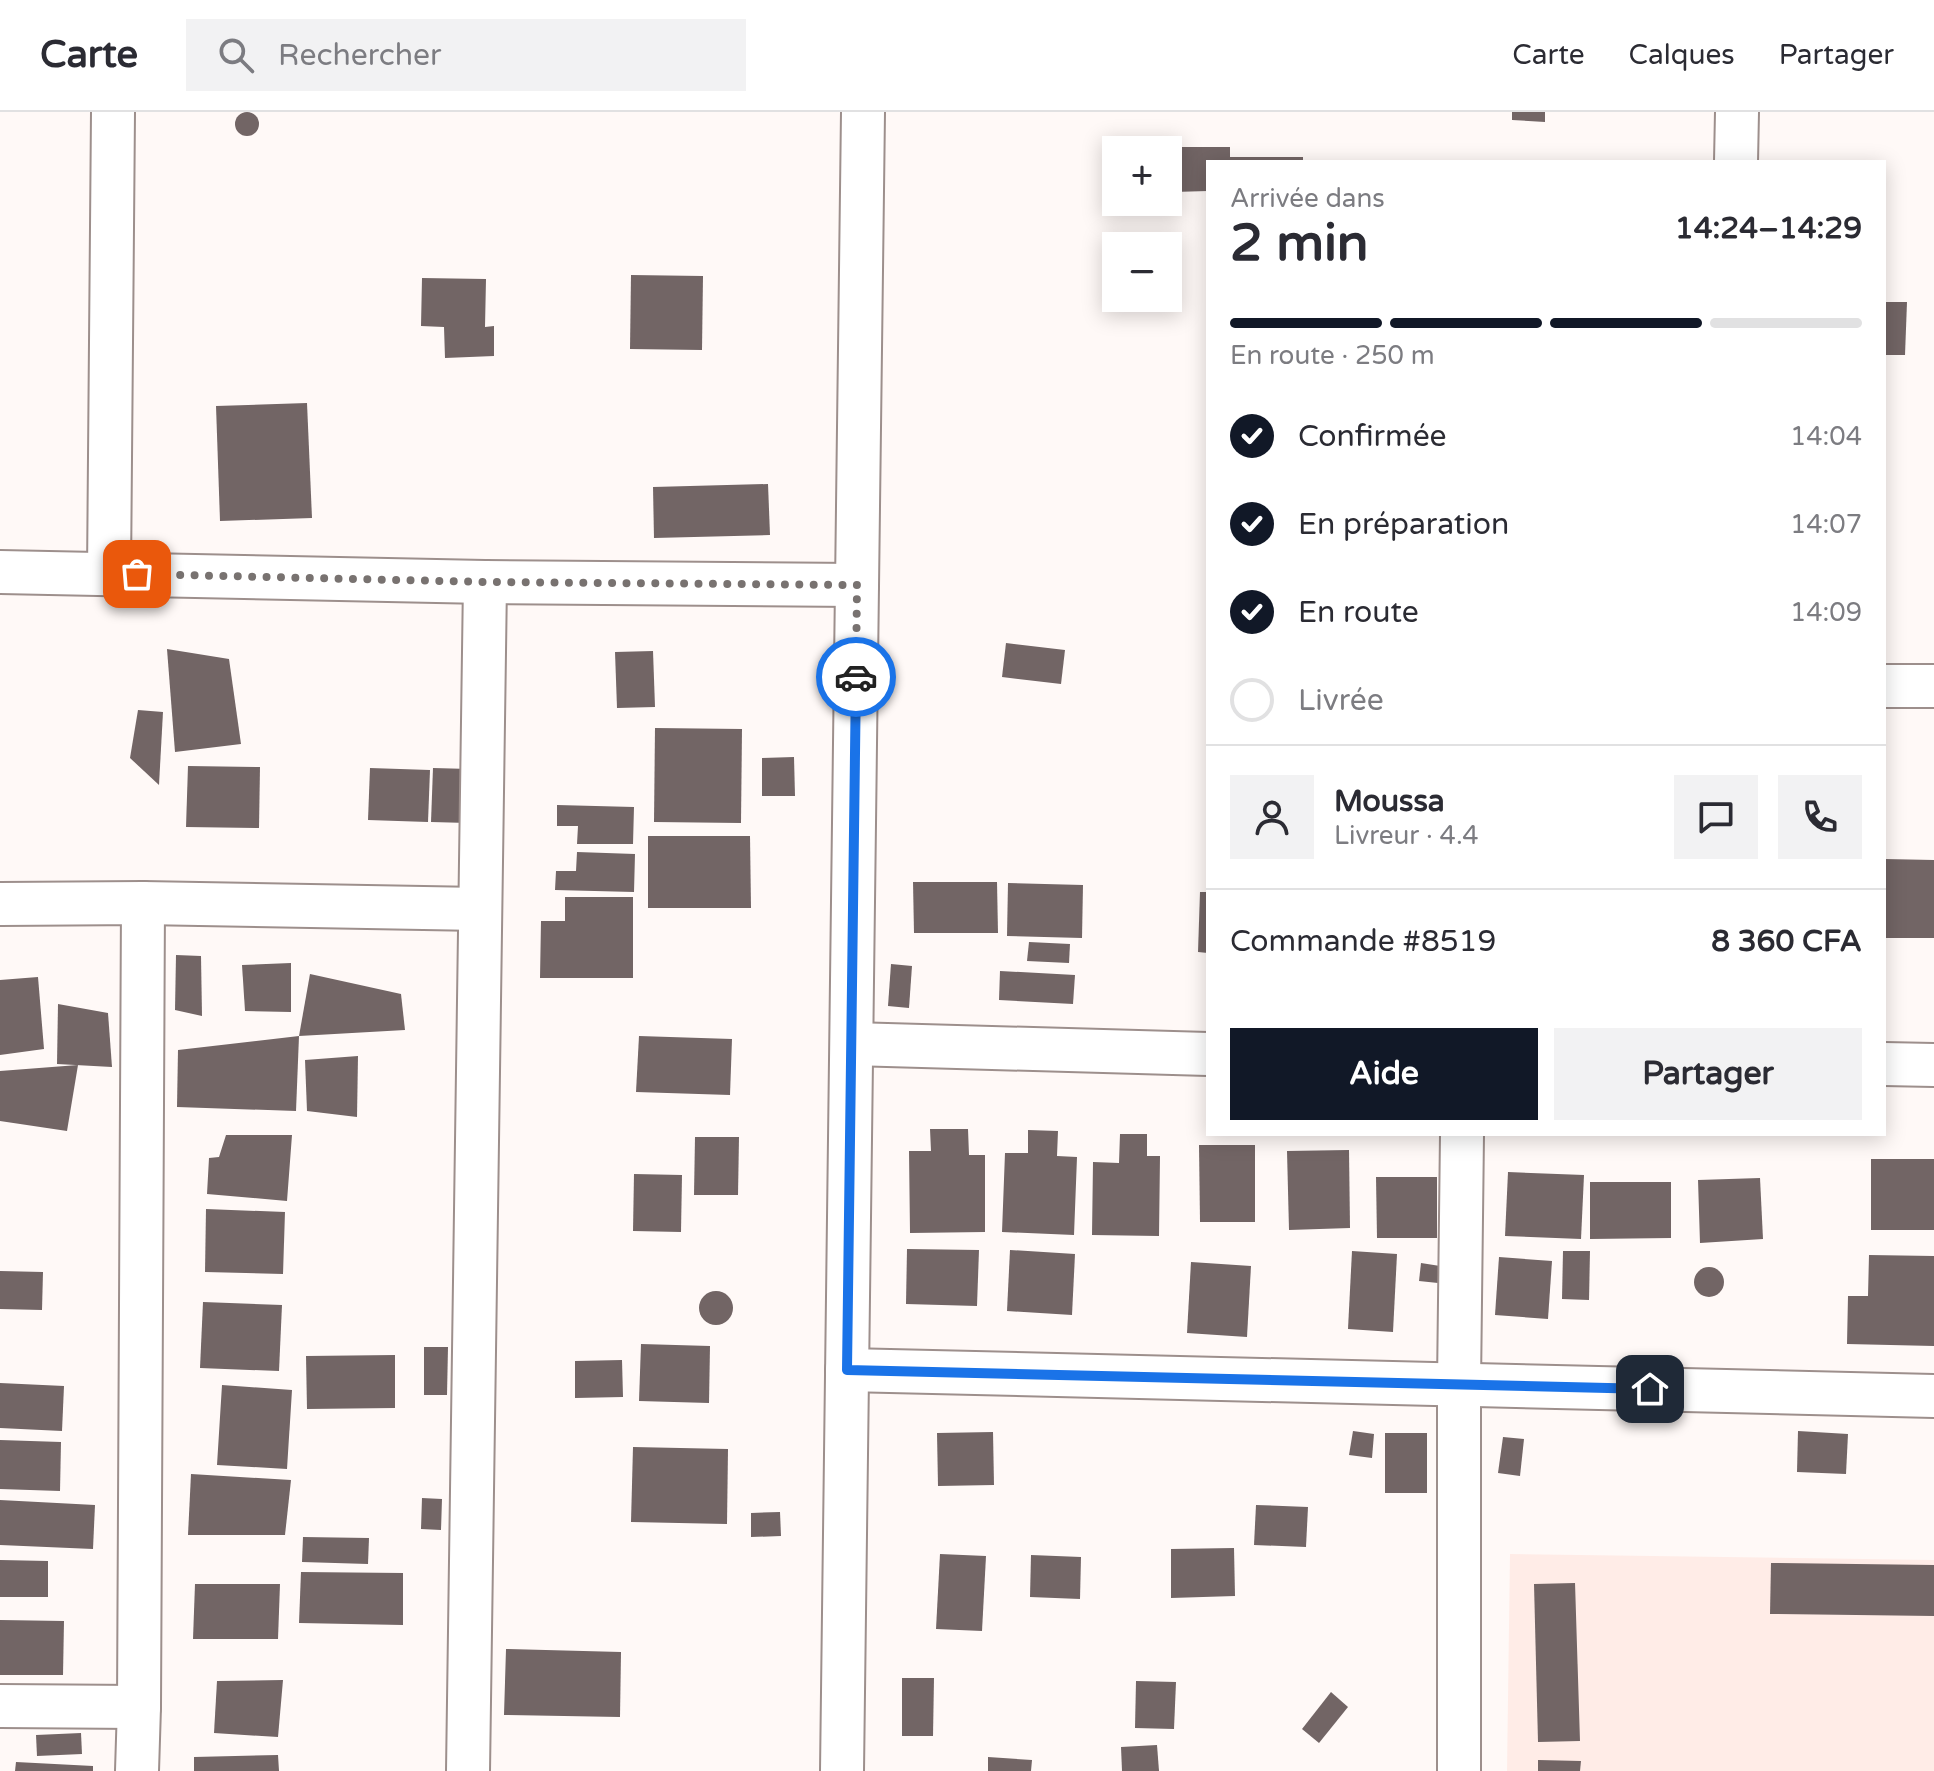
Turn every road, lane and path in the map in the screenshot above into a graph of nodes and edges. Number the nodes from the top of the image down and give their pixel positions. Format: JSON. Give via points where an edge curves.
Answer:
{"nodes":[{"id":1,"x":113,"y":112,"type":"edge"},
{"id":2,"x":863,"y":112,"type":"edge"},
{"id":3,"x":1737,"y":112,"type":"edge"},
{"id":4,"x":1736,"y":160,"type":"edge"},
{"id":5,"x":0,"y":572,"type":"edge"},
{"id":6,"x":109,"y":573,"type":"junction"},
{"id":7,"x":485,"y":582,"type":"junction"},
{"id":8,"x":857,"y":585,"type":"junction"},
{"id":9,"x":1886,"y":686,"type":"edge"},
{"id":10,"x":1934,"y":686,"type":"edge"},
{"id":11,"x":143,"y":903,"type":"junction"},
{"id":12,"x":0,"y":904,"type":"edge"},
{"id":13,"x":480,"y":909,"type":"junction"},
{"id":14,"x":852,"y":1044,"type":"junction"},
{"id":15,"x":1206,"y":1054,"type":"edge"},
{"id":16,"x":1886,"y":1064,"type":"edge"},
{"id":17,"x":1934,"y":1065,"type":"edge"},
{"id":18,"x":1462,"y":1136,"type":"edge"},
{"id":19,"x":847,"y":1370,"type":"junction"},
{"id":20,"x":1459,"y":1384,"type":"junction"},
{"id":21,"x":1934,"y":1396,"type":"edge"},
{"id":22,"x":0,"y":1706,"type":"edge"},
{"id":23,"x":139,"y":1707,"type":"junction"},
{"id":24,"x":137,"y":1771,"type":"edge"},
{"id":25,"x":468,"y":1771,"type":"edge"},
{"id":26,"x":842,"y":1771,"type":"edge"},
{"id":27,"x":1459,"y":1771,"type":"edge"}],
"edges":[{"from":1,"to":6,"type":"street"},
{"from":2,"to":8,"type":"street"},
{"from":3,"to":4,"type":"street"},
{"from":5,"to":6,"type":"street"},
{"from":6,"to":7,"type":"street"},
{"from":7,"to":8,"type":"street"},
{"from":7,"to":13,"type":"street"},
{"from":8,"to":14,"type":"street"},
{"from":9,"to":10,"type":"street"},
{"from":11,"to":12,"type":"street"},
{"from":11,"to":13,"type":"street"},
{"from":11,"to":23,"type":"street"},
{"from":13,"to":25,"type":"street"},
{"from":14,"to":15,"type":"street"},
{"from":14,"to":19,"type":"street"},
{"from":16,"to":17,"type":"street"},
{"from":18,"to":20,"type":"street"},
{"from":19,"to":20,"type":"street"},
{"from":19,"to":26,"type":"street"},
{"from":20,"to":21,"type":"street"},
{"from":20,"to":27,"type":"street"},
{"from":22,"to":23,"type":"street"},
{"from":23,"to":24,"type":"street"}]}
